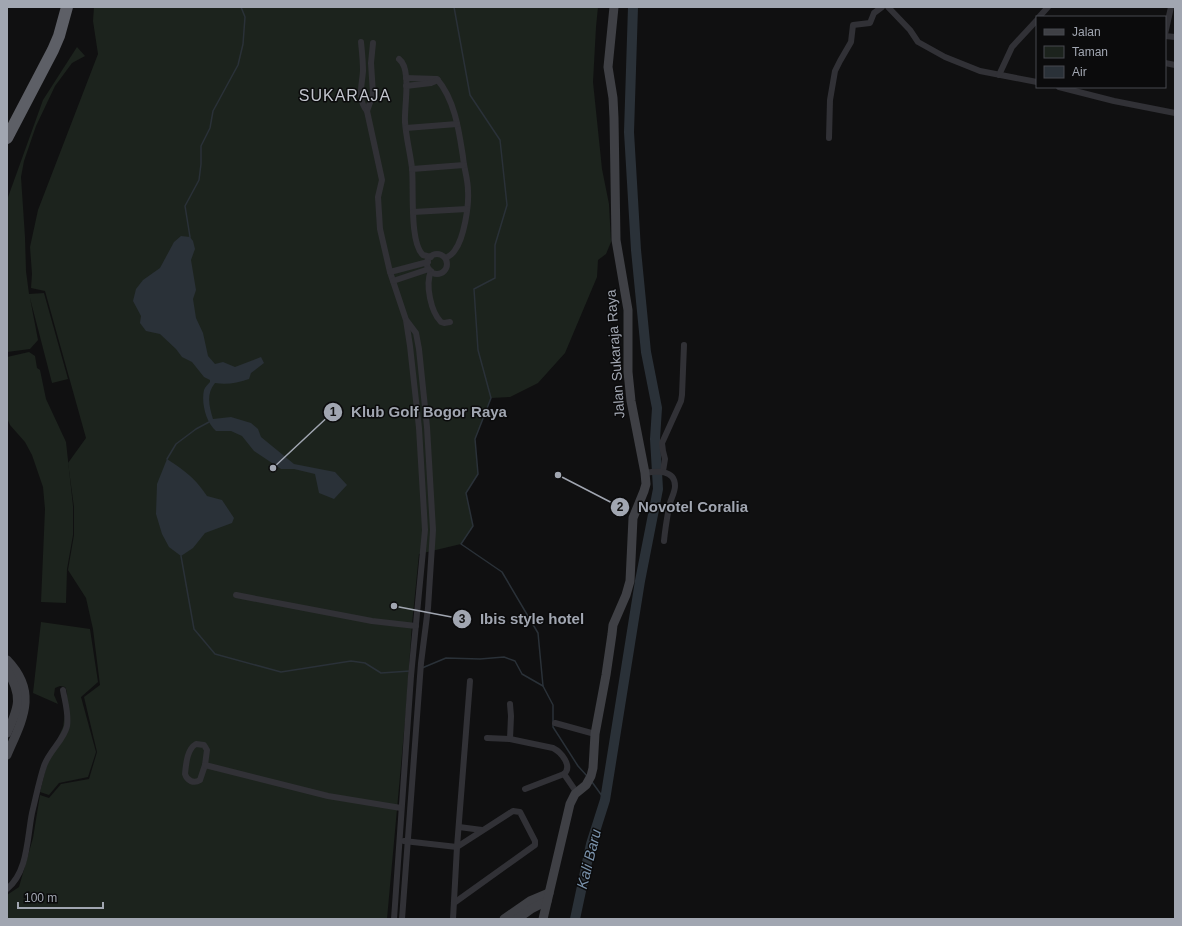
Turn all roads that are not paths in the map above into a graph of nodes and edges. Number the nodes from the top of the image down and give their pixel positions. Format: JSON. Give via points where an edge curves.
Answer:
{"nodes":[{"id":1,"x":67,"y":7,"type":"edge"},
{"id":2,"x":614,"y":7,"type":"edge"},
{"id":3,"x":882,"y":7,"type":"edge"},
{"id":4,"x":888,"y":7,"type":"edge"},
{"id":5,"x":1048,"y":7,"type":"edge"},
{"id":6,"x":1171,"y":7,"type":"edge"},
{"id":7,"x":1040,"y":16,"type":"edge"},
{"id":8,"x":1036,"y":21,"type":"edge"},
{"id":9,"x":1166,"y":30,"type":"edge"},
{"id":10,"x":361,"y":42,"type":"dead end"},
{"id":11,"x":373,"y":43,"type":"dead end"},
{"id":12,"x":399,"y":59,"type":"dead end"},
{"id":13,"x":999,"y":75,"type":"junction"},
{"id":14,"x":406,"y":78,"type":"junction"},
{"id":15,"x":438,"y":80,"type":"junction"},
{"id":16,"x":1036,"y":82,"type":"edge"},
{"id":17,"x":406,"y":86,"type":"junction"},
{"id":18,"x":1063,"y":88,"type":"edge"},
{"id":19,"x":367,"y":111,"type":"junction"},
{"id":20,"x":1175,"y":113,"type":"edge"},
{"id":21,"x":457,"y":124,"type":"junction"},
{"id":22,"x":406,"y":128,"type":"junction"},
{"id":23,"x":7,"y":138,"type":"edge"},
{"id":24,"x":829,"y":138,"type":"dead end"},
{"id":25,"x":464,"y":165,"type":"junction"},
{"id":26,"x":412,"y":169,"type":"junction"},
{"id":27,"x":467,"y":209,"type":"junction"},
{"id":28,"x":413,"y":212,"type":"junction"},
{"id":29,"x":446,"y":258,"type":"junction"},
{"id":30,"x":429,"y":265,"type":"junction"},
{"id":31,"x":390,"y":272,"type":"junction"},
{"id":32,"x":393,"y":281,"type":"junction"},
{"id":33,"x":406,"y":320,"type":"junction"},
{"id":34,"x":450,"y":322,"type":"dead end"},
{"id":35,"x":684,"y":345,"type":"dead end"},
{"id":36,"x":662,"y":471,"type":"junction"},
{"id":37,"x":648,"y":473,"type":"junction"},
{"id":38,"x":425,"y":530,"type":"junction"},
{"id":39,"x":433,"y":530,"type":"junction"},
{"id":40,"x":664,"y":541,"type":"dead end"},
{"id":41,"x":236,"y":595,"type":"dead end"},
{"id":42,"x":419,"y":598,"type":"junction"},
{"id":43,"x":428,"y":598,"type":"junction"},
{"id":44,"x":416,"y":626,"type":"junction"},
{"id":45,"x":7,"y":660,"type":"edge"},
{"id":46,"x":7,"y":670,"type":"edge"},
{"id":47,"x":470,"y":681,"type":"dead end"},
{"id":48,"x":63,"y":690,"type":"dead end"},
{"id":49,"x":510,"y":704,"type":"dead end"},
{"id":50,"x":555,"y":723,"type":"dead end"},
{"id":51,"x":7,"y":733,"type":"edge"},
{"id":52,"x":595,"y":734,"type":"junction"},
{"id":53,"x":487,"y":738,"type":"dead end"},
{"id":54,"x":510,"y":738,"type":"junction"},
{"id":55,"x":7,"y":755,"type":"edge"},
{"id":56,"x":205,"y":765,"type":"junction"},
{"id":57,"x":564,"y":774,"type":"junction"},
{"id":58,"x":525,"y":789,"type":"dead end"},
{"id":59,"x":576,"y":793,"type":"junction"},
{"id":60,"x":401,"y":808,"type":"junction"},
{"id":61,"x":459,"y":827,"type":"junction"},
{"id":62,"x":482,"y":830,"type":"junction"},
{"id":63,"x":400,"y":840,"type":"junction"},
{"id":64,"x":407,"y":841,"type":"junction"},
{"id":65,"x":457,"y":847,"type":"junction"},
{"id":66,"x":7,"y":889,"type":"edge"},
{"id":67,"x":548,"y":897,"type":"junction"},
{"id":68,"x":454,"y":903,"type":"junction"},
{"id":69,"x":394,"y":919,"type":"edge"},
{"id":70,"x":402,"y":919,"type":"edge"},
{"id":71,"x":453,"y":919,"type":"edge"},
{"id":72,"x":504,"y":919,"type":"edge"},
{"id":73,"x":517,"y":919,"type":"edge"},
{"id":74,"x":543,"y":919,"type":"edge"}],
"edges":[{"from":1,"to":23,"type":"highway","via":[[53,50]]},
{"from":2,"to":37,"type":"street","name":"Jalan Sukaraja Raya","via":[[608,67],[614,118],[616,240],[628,310],[630,401]]},
{"from":3,"to":24,"type":"street","via":[[874,13],[870,23],[853,25],[851,42],[835,71],[830,100]]},
{"from":4,"to":13,"type":"street","via":[[918,42],[958,63]]},
{"from":5,"to":7,"type":"street"},
{"from":6,"to":9,"type":"street"},
{"from":8,"to":13,"type":"street","via":[[1012,47]]},
{"from":10,"to":19,"type":"street","via":[[361,99]]},
{"from":11,"to":19,"type":"street","via":[[373,94]]},
{"from":12,"to":14,"type":"street"},
{"from":13,"to":16,"type":"street"},
{"from":14,"to":15,"type":"street"},
{"from":14,"to":17,"type":"street"},
{"from":15,"to":17,"type":"street"},
{"from":15,"to":21,"type":"street","via":[[445,90]]},
{"from":17,"to":22,"type":"street"},
{"from":18,"to":20,"type":"street"},
{"from":19,"to":31,"type":"street","via":[[382,180],[378,214]]},
{"from":21,"to":22,"type":"street"},
{"from":21,"to":25,"type":"street"},
{"from":22,"to":26,"type":"street"},
{"from":25,"to":26,"type":"street"},
{"from":25,"to":27,"type":"street","via":[[468,190]]},
{"from":26,"to":28,"type":"street"},
{"from":27,"to":28,"type":"street"},
{"from":27,"to":29,"type":"street","via":[[458,245]]},
{"from":28,"to":30,"type":"street","via":[[418,248]]},
{"from":29,"to":30,"type":"street","via":[[438,254]]},
{"from":29,"to":30,"type":"street","via":[[447,266],[442,273],[434,274]]},
{"from":30,"to":31,"type":"street"},
{"from":30,"to":32,"type":"street"},
{"from":30,"to":34,"type":"street","via":[[428,289],[434,312],[444,324]]},
{"from":31,"to":32,"type":"street"},
{"from":32,"to":33,"type":"street"},
{"from":33,"to":38,"type":"street","via":[[419,428]]},
{"from":33,"to":39,"type":"street","via":[[416,333],[420,348]]},
{"from":35,"to":36,"type":"street","via":[[681,401],[662,443],[665,459]]},
{"from":36,"to":37,"type":"street"},
{"from":36,"to":40,"type":"street","via":[[671,477],[676,486],[669,507]]},
{"from":37,"to":52,"type":"street","name":"Jalan Sukaraja Raya","via":[[633,518],[630,582],[613,625]]},
{"from":38,"to":39,"type":"street"},
{"from":38,"to":42,"type":"street"},
{"from":39,"to":43,"type":"street"},
{"from":41,"to":44,"type":"street","via":[[364,620]]},
{"from":42,"to":43,"type":"street"},
{"from":42,"to":44,"type":"street"},
{"from":43,"to":64,"type":"street"},
{"from":44,"to":60,"type":"street"},
{"from":45,"to":55,"type":"street","via":[[24,686],[26,703],[19,729]]},
{"from":46,"to":51,"type":"street","via":[[17,689],[18,699]]},
{"from":47,"to":61,"type":"street"},
{"from":48,"to":66,"type":"street","via":[[67,710],[66,728],[46,760],[22,863],[17,878]]},
{"from":49,"to":54,"type":"street"},
{"from":50,"to":52,"type":"street"},
{"from":52,"to":59,"type":"street","name":"Jalan Sukaraja Raya","via":[[591,776]]},
{"from":53,"to":54,"type":"street"},
{"from":54,"to":57,"type":"street","via":[[558,750],[567,764],[568,768]]},
{"from":56,"to":56,"type":"street","via":[[207,749],[202,744],[192,746],[185,774],[187,779],[192,782],[199,781]]},
{"from":56,"to":60,"type":"street","via":[[328,796]]},
{"from":57,"to":58,"type":"street"},
{"from":57,"to":59,"type":"street"},
{"from":59,"to":67,"type":"street","via":[[568,811]]},
{"from":60,"to":63,"type":"street"},
{"from":61,"to":62,"type":"street"},
{"from":61,"to":65,"type":"street"},
{"from":62,"to":65,"type":"street"},
{"from":62,"to":68,"type":"street","via":[[516,810],[523,816],[535,843],[531,849]]},
{"from":63,"to":64,"type":"street"},
{"from":63,"to":69,"type":"street"},
{"from":64,"to":65,"type":"street"},
{"from":64,"to":70,"type":"street"},
{"from":65,"to":68,"type":"street"},
{"from":67,"to":72,"type":"street","via":[[530,901]]},
{"from":67,"to":73,"type":"street"},
{"from":67,"to":74,"type":"street"},
{"from":68,"to":71,"type":"street"}]}
